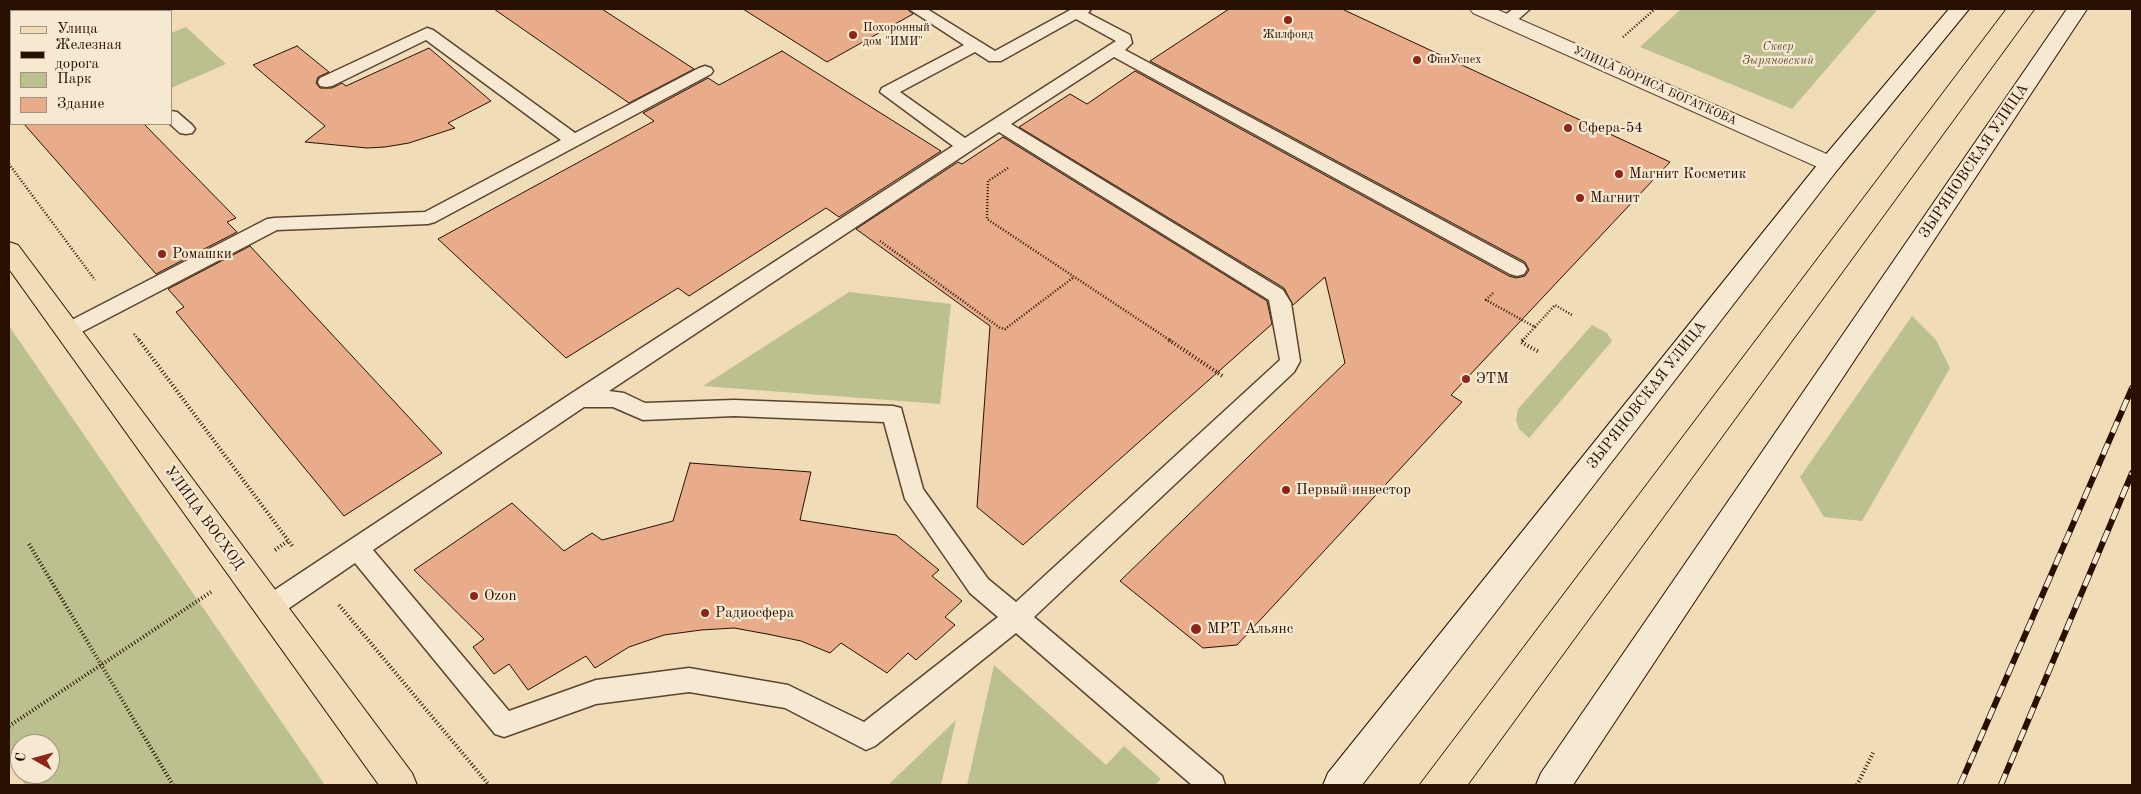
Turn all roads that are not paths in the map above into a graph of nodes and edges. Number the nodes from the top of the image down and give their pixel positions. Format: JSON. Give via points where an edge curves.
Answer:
{"nodes":[{"id":1,"x":917,"y":9,"type":"edge"},
{"id":2,"x":1480,"y":9,"type":"edge"},
{"id":3,"x":1958,"y":9,"type":"edge"},
{"id":4,"x":2077,"y":9,"type":"edge"},
{"id":5,"x":1079,"y":11,"type":"edge"},
{"id":6,"x":1514,"y":15,"type":"edge"},
{"id":7,"x":975,"y":46,"type":"junction"},
{"id":8,"x":1113,"y":50,"type":"junction"},
{"id":9,"x":705,"y":71,"type":"dead end"},
{"id":10,"x":326,"y":82,"type":"dead end"},
{"id":11,"x":172,"y":117,"type":"edge"},
{"id":12,"x":998,"y":124,"type":"junction"},
{"id":13,"x":186,"y":129,"type":"dead end"},
{"id":14,"x":574,"y":141,"type":"junction"},
{"id":15,"x":964,"y":146,"type":"junction"},
{"id":16,"x":1830,"y":164,"type":"junction"},
{"id":17,"x":9,"y":251,"type":"edge"},
{"id":18,"x":1517,"y":269,"type":"dead end"},
{"id":19,"x":67,"y":330,"type":"junction"},
{"id":20,"x":580,"y":399,"type":"junction"},
{"id":21,"x":357,"y":548,"type":"junction"},
{"id":22,"x":270,"y":607,"type":"junction"},
{"id":23,"x":1016,"y":618,"type":"junction"},
{"id":24,"x":400,"y":785,"type":"edge"},
{"id":25,"x":1212,"y":785,"type":"edge"},
{"id":26,"x":1340,"y":785,"type":"edge"},
{"id":27,"x":1554,"y":785,"type":"edge"}],
"edges":[{"from":1,"to":7,"type":"lane"},
{"from":2,"to":6,"type":"main road","name":"УЛИЦА БОРИСА БОГАТКОВА"},
{"from":3,"to":16,"type":"main road","name":"ЗЫРЯНОВСКАЯ УЛИЦА"},
{"from":4,"to":27,"type":"main road","name":"ЗЫРЯНОВСКАЯ УЛИЦА"},
{"from":5,"to":7,"type":"lane","via":[[994,58]]},
{"from":5,"to":8,"type":"lane","via":[[1124,38],[1124,43]]},
{"from":6,"to":16,"type":"main road","name":"УЛИЦА БОРИСА БОГАТКОВА","via":[[1596,60]]},
{"from":7,"to":15,"type":"lane","via":[[888,92]]},
{"from":8,"to":12,"type":"lane"},
{"from":8,"to":18,"type":"lane"},
{"from":9,"to":14,"type":"lane"},
{"from":10,"to":14,"type":"lane","via":[[427,33]]},
{"from":11,"to":13,"type":"lane"},
{"from":12,"to":15,"type":"lane"},
{"from":12,"to":23,"type":"lane","via":[[1276,295],[1281,302],[1290,357],[1287,366]]},
{"from":14,"to":19,"type":"lane","via":[[428,218],[274,224]]},
{"from":15,"to":20,"type":"lane"},
{"from":16,"to":26,"type":"main road","name":"ЗЫРЯНОВСКАЯ УЛИЦА"},
{"from":17,"to":19,"type":"main road","name":"УЛИЦА ВОСХОД"},
{"from":19,"to":22,"type":"main road","name":"УЛИЦА ВОСХОД"},
{"from":20,"to":21,"type":"lane"},
{"from":20,"to":23,"type":"lane","via":[[616,399],[643,412],[734,408],[893,414],[913,492],[979,586]]},
{"from":21,"to":22,"type":"lane"},
{"from":21,"to":23,"type":"lane","via":[[504,725],[596,692],[689,680],[788,697],[866,737]]},
{"from":22,"to":24,"type":"main road","name":"УЛИЦА ВОСХОД"},
{"from":23,"to":25,"type":"lane"}]}
